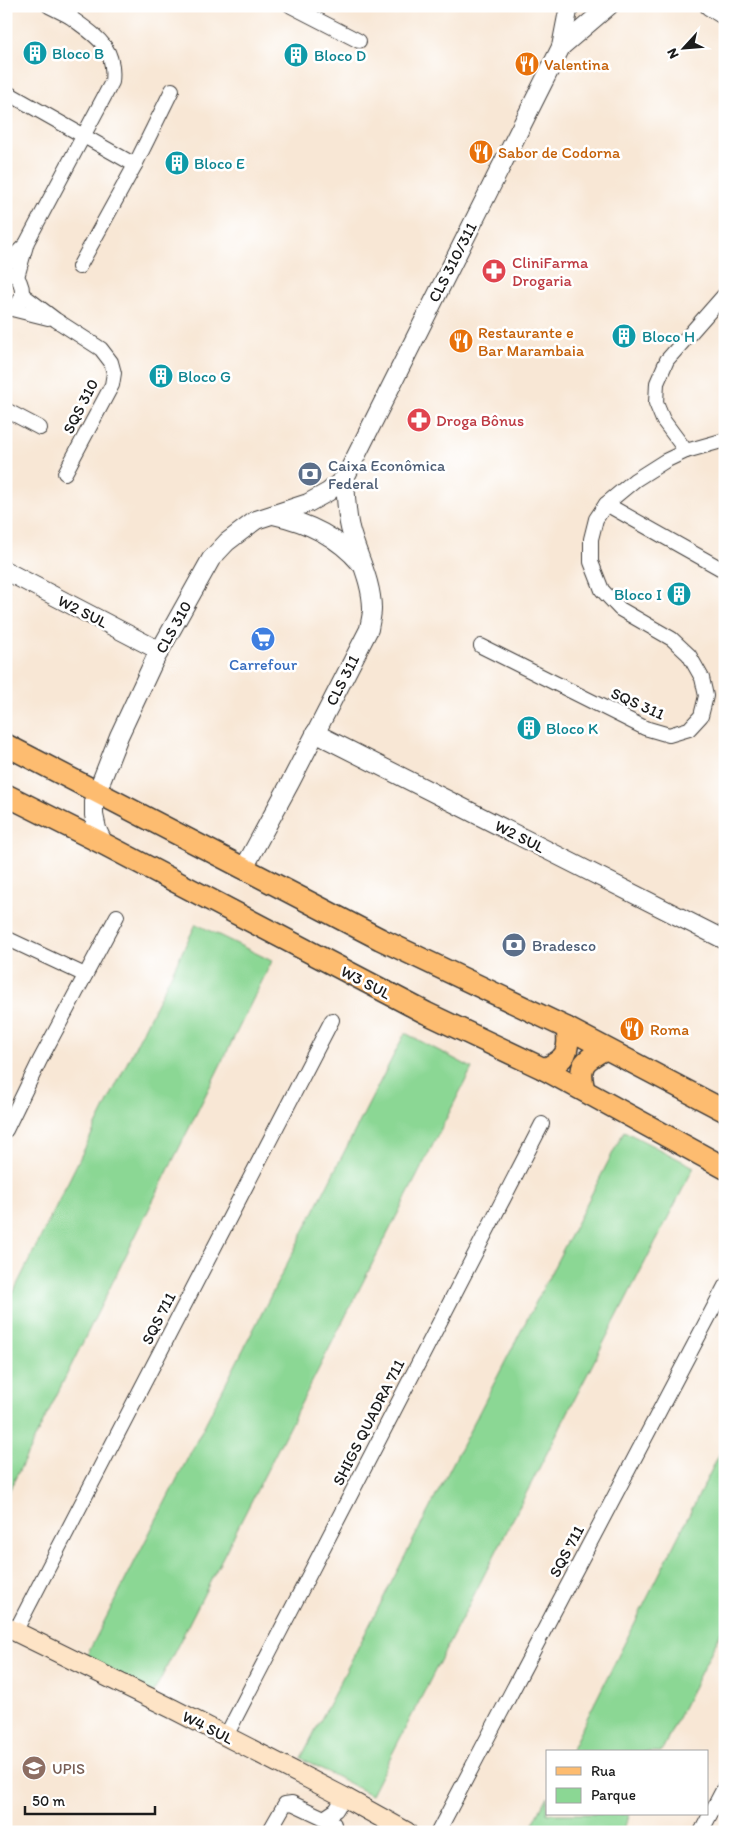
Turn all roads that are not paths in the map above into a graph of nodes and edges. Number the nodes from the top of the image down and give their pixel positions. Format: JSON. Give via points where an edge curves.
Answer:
{"nodes":[{"id":1,"x":49,"y":6,"type":"edge"},
{"id":2,"x":291,"y":6,"type":"edge"},
{"id":3,"x":569,"y":6,"type":"edge"},
{"id":4,"x":609,"y":6,"type":"edge"},
{"id":5,"x":709,"y":6,"type":"edge"},
{"id":6,"x":71,"y":11,"type":"edge"},
{"id":7,"x":725,"y":16,"type":"edge"},
{"id":8,"x":358,"y":41,"type":"dead end"},
{"id":9,"x":561,"y":47,"type":"junction"},
{"id":10,"x":172,"y":90,"type":"dead end"},
{"id":11,"x":6,"y":92,"type":"edge"},
{"id":12,"x":84,"y":136,"type":"junction"},
{"id":13,"x":135,"y":164,"type":"junction"},
{"id":14,"x":27,"y":242,"type":"junction"},
{"id":15,"x":6,"y":264,"type":"edge"},
{"id":16,"x":79,"y":267,"type":"dead end"},
{"id":17,"x":12,"y":274,"type":"edge"},
{"id":18,"x":725,"y":294,"type":"edge"},
{"id":19,"x":22,"y":295,"type":"junction"},
{"id":20,"x":9,"y":310,"type":"edge"},
{"id":21,"x":56,"y":320,"type":"junction"},
{"id":22,"x":6,"y":410,"type":"edge"},
{"id":23,"x":40,"y":428,"type":"dead end"},
{"id":24,"x":725,"y":440,"type":"edge"},
{"id":25,"x":686,"y":451,"type":"junction"},
{"id":26,"x":65,"y":473,"type":"dead end"},
{"id":27,"x":345,"y":478,"type":"junction"},
{"id":28,"x":606,"y":504,"type":"junction"},
{"id":29,"x":272,"y":514,"type":"junction"},
{"id":30,"x":365,"y":569,"type":"junction"},
{"id":31,"x":6,"y":571,"type":"edge"},
{"id":32,"x":725,"y":571,"type":"edge"},
{"id":33,"x":481,"y":646,"type":"dead end"},
{"id":34,"x":160,"y":650,"type":"junction"},
{"id":35,"x":315,"y":733,"type":"junction"},
{"id":36,"x":6,"y":745,"type":"edge"},
{"id":37,"x":97,"y":792,"type":"junction"},
{"id":38,"x":6,"y":796,"type":"edge"},
{"id":39,"x":104,"y":844,"type":"junction"},
{"id":40,"x":244,"y":868,"type":"junction"},
{"id":41,"x":117,"y":916,"type":"dead end"},
{"id":42,"x":6,"y":938,"type":"edge"},
{"id":43,"x":725,"y":940,"type":"edge"},
{"id":44,"x":85,"y":975,"type":"junction"},
{"id":45,"x":332,"y":1020,"type":"dead end"},
{"id":46,"x":567,"y":1028,"type":"junction"},
{"id":47,"x":605,"y":1049,"type":"junction"},
{"id":48,"x":544,"y":1070,"type":"junction"},
{"id":49,"x":584,"y":1090,"type":"junction"},
{"id":50,"x":725,"y":1111,"type":"edge"},
{"id":51,"x":542,"y":1124,"type":"dead end"},
{"id":52,"x":7,"y":1129,"type":"edge"},
{"id":53,"x":725,"y":1168,"type":"edge"},
{"id":54,"x":725,"y":1286,"type":"edge"},
{"id":55,"x":11,"y":1630,"type":"edge"},
{"id":56,"x":226,"y":1736,"type":"junction"},
{"id":57,"x":725,"y":1786,"type":"edge"},
{"id":58,"x":344,"y":1797,"type":"junction"},
{"id":59,"x":324,"y":1818,"type":"junction"},
{"id":60,"x":270,"y":1832,"type":"edge"},
{"id":61,"x":335,"y":1832,"type":"edge"},
{"id":62,"x":407,"y":1832,"type":"edge"},
{"id":63,"x":438,"y":1832,"type":"edge"},
{"id":64,"x":701,"y":1832,"type":"edge"}],
"edges":[{"from":1,"to":6,"type":"street"},
{"from":2,"to":8,"type":"street"},
{"from":3,"to":9,"type":"street","name":"CLS 310/311"},
{"from":4,"to":9,"type":"street","name":"CLS 310/311"},
{"from":5,"to":7,"type":"street"},
{"from":6,"to":12,"type":"street","via":[[110,53],[113,67],[112,82]]},
{"from":9,"to":27,"type":"street","name":"CLS 310/311"},
{"from":10,"to":13,"type":"street"},
{"from":11,"to":12,"type":"street"},
{"from":12,"to":13,"type":"street"},
{"from":12,"to":14,"type":"street"},
{"from":13,"to":16,"type":"street"},
{"from":14,"to":15,"type":"street"},
{"from":14,"to":17,"type":"street"},
{"from":17,"to":19,"type":"street","via":[[21,282]]},
{"from":18,"to":25,"type":"street","via":[[667,360],[657,383],[656,403],[663,420]]},
{"from":19,"to":20,"type":"street","name":"SQS 310","via":[[19,303]]},
{"from":19,"to":21,"type":"street","name":"SQS 310"},
{"from":20,"to":21,"type":"street","name":"SQS 310"},
{"from":21,"to":26,"type":"street","name":"SQS 310","via":[[101,348],[114,373],[112,385]]},
{"from":22,"to":23,"type":"street","name":"SQS 310"},
{"from":24,"to":25,"type":"street","name":"SQS 311"},
{"from":25,"to":28,"type":"street","name":"SQS 311","via":[[635,480]]},
{"from":27,"to":29,"type":"street","name":"CLS 310","via":[[308,503]]},
{"from":27,"to":30,"type":"street","name":"CLS 311","via":[[351,530]]},
{"from":28,"to":32,"type":"street"},
{"from":28,"to":33,"type":"street","name":"SQS 311","via":[[596,520],[591,539],[591,562],[602,590],[620,609],[672,639],[688,655],[702,678],[706,696],[701,716],[689,729],[669,735],[645,728]]},
{"from":29,"to":30,"type":"street","via":[[327,535]]},
{"from":29,"to":34,"type":"street","name":"CLS 310","via":[[242,530],[211,559]]},
{"from":30,"to":35,"type":"street","name":"CLS 311","via":[[372,609],[369,629]]},
{"from":31,"to":34,"type":"street","name":"W2 SUL"},
{"from":34,"to":37,"type":"street","name":"CLS 310"},
{"from":35,"to":40,"type":"street","name":"CLS 311"},
{"from":35,"to":43,"type":"street","name":"W2 SUL"},
{"from":36,"to":37,"type":"main road"},
{"from":37,"to":39,"type":"street","name":"CLS 310","via":[[94,815]]},
{"from":37,"to":40,"type":"main road"},
{"from":38,"to":39,"type":"main road","name":"W3 SUL"},
{"from":39,"to":48,"type":"main road","name":"W3 SUL","via":[[426,1013]]},
{"from":40,"to":46,"type":"main road","via":[[380,939]]},
{"from":41,"to":44,"type":"street"},
{"from":42,"to":44,"type":"street"},
{"from":44,"to":52,"type":"street"},
{"from":45,"to":55,"type":"street","name":"SQS 711"},
{"from":46,"to":47,"type":"main road"},
{"from":46,"to":48,"type":"main road","via":[[569,1044],[565,1056]]},
{"from":47,"to":49,"type":"main road","via":[[584,1063],[580,1075]]},
{"from":47,"to":50,"type":"main road"},
{"from":48,"to":49,"type":"main road","name":"W3 SUL"},
{"from":49,"to":53,"type":"main road","name":"W3 SUL"},
{"from":51,"to":56,"type":"street","name":"SHIGS QUADRA 711"},
{"from":54,"to":63,"type":"street","name":"SQS 711"},
{"from":55,"to":56,"type":"main road","name":"W4 SUL"},
{"from":56,"to":58,"type":"main road","name":"W4 SUL"},
{"from":57,"to":64,"type":"street"},
{"from":58,"to":59,"type":"street","via":[[336,1810]]},
{"from":58,"to":62,"type":"main road","name":"W4 SUL"},
{"from":59,"to":60,"type":"street","via":[[292,1803],[284,1804]]},
{"from":59,"to":61,"type":"street","via":[[334,1824]]}]}
